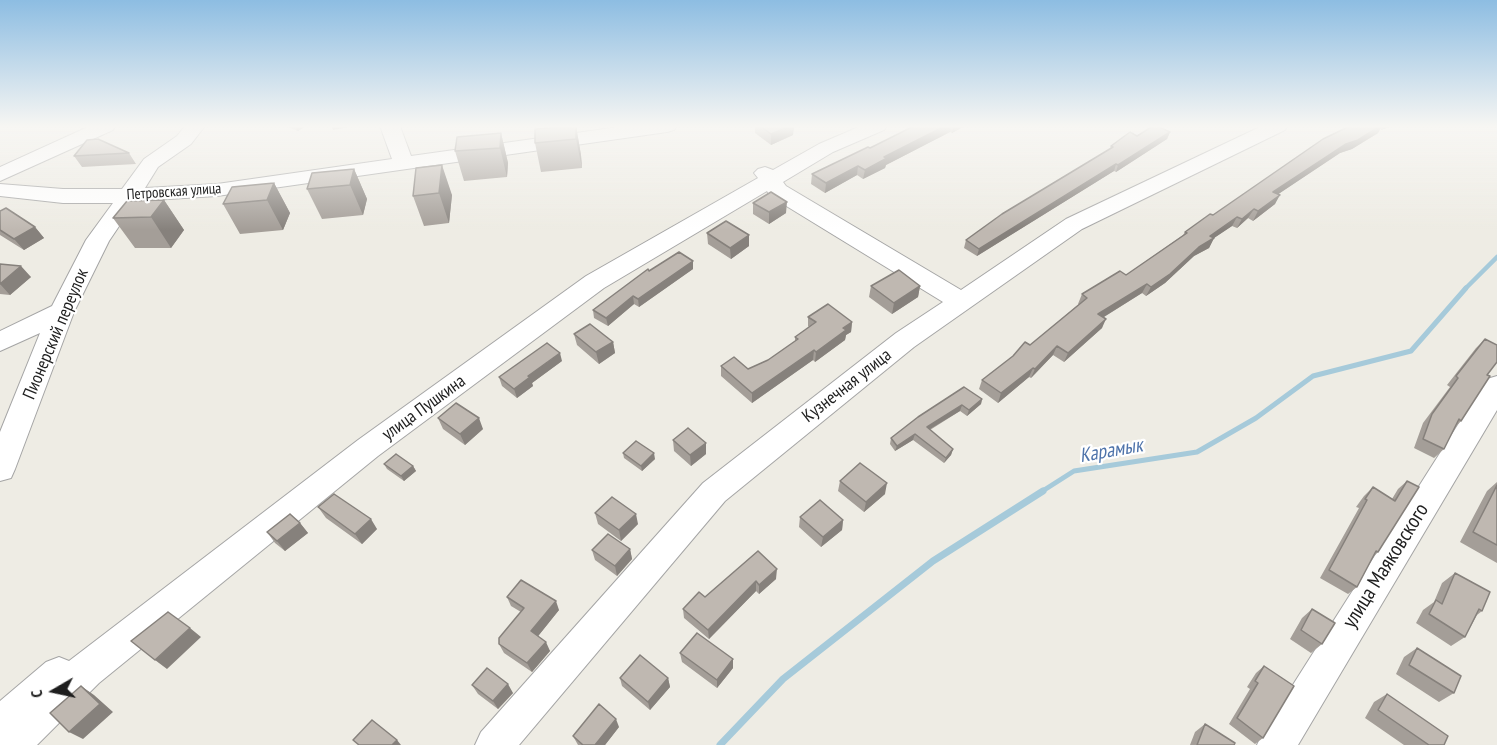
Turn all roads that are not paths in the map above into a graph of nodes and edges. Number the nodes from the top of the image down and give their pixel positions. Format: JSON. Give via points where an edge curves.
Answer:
{"nodes":[{"id":1,"x":31,"y":161,"type":"edge"},
{"id":2,"x":154,"y":161,"type":"edge"},
{"id":3,"x":374,"y":161,"type":"edge"},
{"id":4,"x":423,"y":161,"type":"edge"},
{"id":5,"x":791,"y":161,"type":"edge"},
{"id":6,"x":800,"y":161,"type":"edge"},
{"id":7,"x":1206,"y":161,"type":"edge"},
{"id":8,"x":0,"y":175,"type":"edge"},
{"id":9,"x":767,"y":177,"type":"junction"},
{"id":10,"x":0,"y":181,"type":"edge"},
{"id":11,"x":0,"y":189,"type":"edge"},
{"id":12,"x":130,"y":192,"type":"junction"},
{"id":13,"x":961,"y":301,"type":"junction"},
{"id":14,"x":61,"y":312,"type":"junction"},
{"id":15,"x":0,"y":342,"type":"edge"},
{"id":16,"x":1497,"y":386,"type":"edge"},
{"id":17,"x":0,"y":469,"type":"edge"},
{"id":18,"x":6,"y":722,"type":"edge"},
{"id":19,"x":494,"y":745,"type":"edge"},
{"id":20,"x":1276,"y":745,"type":"edge"}],
"edges":[{"from":1,"to":8,"type":"street"},
{"from":2,"to":12,"type":"street","name":"Пионерский переулок"},
{"from":3,"to":12,"type":"street"},
{"from":4,"to":12,"type":"street","name":"Петровская улица","via":[[217,190]]},
{"from":5,"to":9,"type":"street","name":"улица Пушкина"},
{"from":6,"to":9,"type":"street","name":"улица Пушкина"},
{"from":7,"to":13,"type":"street","name":"Кузнечная улица","via":[[1074,224]]},
{"from":9,"to":13,"type":"street","via":[[778,191]]},
{"from":9,"to":18,"type":"street","name":"улица Пушкина","via":[[595,282],[368,448],[86,670]]},
{"from":10,"to":12,"type":"street"},
{"from":11,"to":12,"type":"street","name":"Петровская улица","via":[[63,196]]},
{"from":12,"to":14,"type":"street","name":"Пионерский переулок","via":[[98,240]]},
{"from":13,"to":19,"type":"street","name":"Кузнечная улица","via":[[905,340],[714,492]]},
{"from":14,"to":15,"type":"street"},
{"from":14,"to":17,"type":"street","name":"Пионерский переулок"},
{"from":16,"to":20,"type":"street","name":"улица Маяковского"}]}
